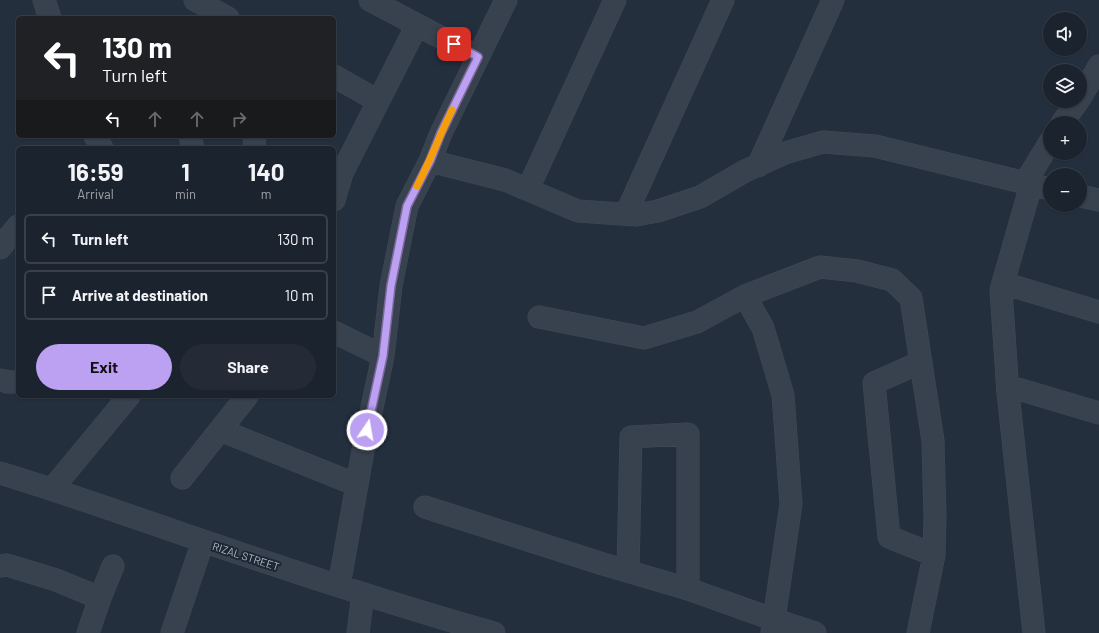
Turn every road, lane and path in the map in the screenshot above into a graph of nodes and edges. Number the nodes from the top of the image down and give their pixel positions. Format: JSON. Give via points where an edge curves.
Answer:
{"nodes":[{"id":1,"x":44,"y":0,"type":"edge"},
{"id":2,"x":195,"y":0,"type":"edge"},
{"id":3,"x":370,"y":0,"type":"edge"},
{"id":4,"x":506,"y":0,"type":"edge"},
{"id":5,"x":615,"y":0,"type":"edge"},
{"id":6,"x":723,"y":0,"type":"edge"},
{"id":7,"x":833,"y":0,"type":"edge"},
{"id":8,"x":50,"y":16,"type":"edge"},
{"id":9,"x":224,"y":16,"type":"edge"},
{"id":10,"x":417,"y":25,"type":"junction"},
{"id":11,"x":478,"y":57,"type":"junction"},
{"id":12,"x":1099,"y":66,"type":"edge"},
{"id":13,"x":336,"y":77,"type":"edge"},
{"id":14,"x":1087,"y":93,"type":"edge"},
{"id":15,"x":378,"y":100,"type":"junction"},
{"id":16,"x":1076,"y":108,"type":"edge"},
{"id":17,"x":1068,"y":116,"type":"edge"},
{"id":18,"x":1044,"y":160,"type":"edge"},
{"id":19,"x":430,"y":161,"type":"junction"},
{"id":20,"x":758,"y":166,"type":"junction"},
{"id":21,"x":1035,"y":186,"type":"edge"},
{"id":22,"x":528,"y":189,"type":"junction"},
{"id":23,"x":336,"y":193,"type":"edge"},
{"id":24,"x":1087,"y":197,"type":"edge"},
{"id":25,"x":1099,"y":200,"type":"edge"},
{"id":26,"x":626,"y":214,"type":"junction"},
{"id":27,"x":1003,"y":283,"type":"junction"},
{"id":28,"x":745,"y":296,"type":"junction"},
{"id":29,"x":1099,"y":312,"type":"edge"},
{"id":30,"x":539,"y":317,"type":"dead end"},
{"id":31,"x":336,"y":333,"type":"edge"},
{"id":32,"x":383,"y":356,"type":"junction"},
{"id":33,"x":921,"y":362,"type":"junction"},
{"id":34,"x":0,"y":380,"type":"edge"},
{"id":35,"x":16,"y":382,"type":"edge"},
{"id":36,"x":1008,"y":386,"type":"junction"},
{"id":37,"x":127,"y":398,"type":"edge"},
{"id":38,"x":245,"y":398,"type":"edge"},
{"id":39,"x":1099,"y":413,"type":"edge"},
{"id":40,"x":220,"y":430,"type":"junction"},
{"id":41,"x":0,"y":473,"type":"edge"},
{"id":42,"x":182,"y":478,"type":"dead end"},
{"id":43,"x":357,"y":485,"type":"junction"},
{"id":44,"x":52,"y":489,"type":"junction"},
{"id":45,"x":425,"y":507,"type":"dead end"},
{"id":46,"x":203,"y":541,"type":"junction"},
{"id":47,"x":934,"y":555,"type":"junction"},
{"id":48,"x":0,"y":566,"type":"edge"},
{"id":49,"x":113,"y":566,"type":"dead end"},
{"id":50,"x":628,"y":571,"type":"junction"},
{"id":51,"x":339,"y":586,"type":"junction"},
{"id":52,"x":688,"y":589,"type":"junction"},
{"id":53,"x":363,"y":594,"type":"junction"},
{"id":54,"x":100,"y":598,"type":"junction"},
{"id":55,"x":447,"y":627,"type":"edge"},
{"id":56,"x":773,"y":627,"type":"edge"},
{"id":57,"x":88,"y":633,"type":"edge"},
{"id":58,"x":172,"y":633,"type":"edge"},
{"id":59,"x":358,"y":633,"type":"edge"},
{"id":60,"x":494,"y":633,"type":"edge"},
{"id":61,"x":815,"y":633,"type":"edge"},
{"id":62,"x":918,"y":633,"type":"edge"},
{"id":63,"x":1034,"y":633,"type":"edge"}],
"edges":[{"from":1,"to":8,"type":"street"},
{"from":2,"to":9,"type":"street"},
{"from":3,"to":10,"type":"street"},
{"from":4,"to":11,"type":"street"},
{"from":5,"to":22,"type":"street"},
{"from":6,"to":26,"type":"street"},
{"from":7,"to":20,"type":"street"},
{"from":10,"to":11,"type":"street"},
{"from":10,"to":15,"type":"street"},
{"from":11,"to":19,"type":"street"},
{"from":12,"to":14,"type":"street"},
{"from":13,"to":15,"type":"street"},
{"from":15,"to":23,"type":"street","via":[[342,173]]},
{"from":16,"to":17,"type":"street"},
{"from":18,"to":21,"type":"street"},
{"from":19,"to":22,"type":"street","via":[[505,180]]},
{"from":19,"to":32,"type":"street","via":[[407,206],[391,286]]},
{"from":20,"to":21,"type":"street","via":[[785,153],[823,142],[875,146]]},
{"from":20,"to":26,"type":"street","via":[[700,197],[658,211]]},
{"from":21,"to":27,"type":"street"},
{"from":22,"to":26,"type":"street","via":[[578,210]]},
{"from":24,"to":25,"type":"street"},
{"from":27,"to":29,"type":"street"},
{"from":27,"to":36,"type":"street","via":[[1001,290]]},
{"from":28,"to":30,"type":"street","via":[[697,322],[644,338]]},
{"from":28,"to":33,"type":"street","via":[[820,267],[857,271],[892,280],[910,298]]},
{"from":28,"to":56,"type":"street","via":[[762,328],[783,395],[791,504]]},
{"from":31,"to":32,"type":"street"},
{"from":32,"to":43,"type":"street"},
{"from":33,"to":47,"type":"street","via":[[933,442]]},
{"from":33,"to":47,"type":"street","via":[[874,383],[889,537]]},
{"from":34,"to":35,"type":"street"},
{"from":36,"to":39,"type":"street"},
{"from":36,"to":63,"type":"street"},
{"from":37,"to":44,"type":"street"},
{"from":38,"to":40,"type":"street"},
{"from":40,"to":42,"type":"street"},
{"from":40,"to":43,"type":"street"},
{"from":41,"to":44,"type":"street","name":"RIZAL STREET"},
{"from":43,"to":51,"type":"street"},
{"from":44,"to":46,"type":"street","name":"RIZAL STREET"},
{"from":45,"to":50,"type":"street"},
{"from":46,"to":51,"type":"street","name":"RIZAL STREET"},
{"from":46,"to":58,"type":"street"},
{"from":47,"to":62,"type":"street"},
{"from":48,"to":54,"type":"street","via":[[7,565],[56,580]]},
{"from":49,"to":54,"type":"street"},
{"from":50,"to":52,"type":"street"},
{"from":50,"to":52,"type":"street","via":[[631,437],[688,434]]},
{"from":51,"to":53,"type":"street","name":"RIZAL STREET"},
{"from":52,"to":56,"type":"street"},
{"from":53,"to":55,"type":"street","name":"RIZAL STREET"},
{"from":53,"to":59,"type":"street"},
{"from":54,"to":57,"type":"street"},
{"from":55,"to":60,"type":"street","name":"RIZAL STREET"},
{"from":56,"to":61,"type":"street"}]}
